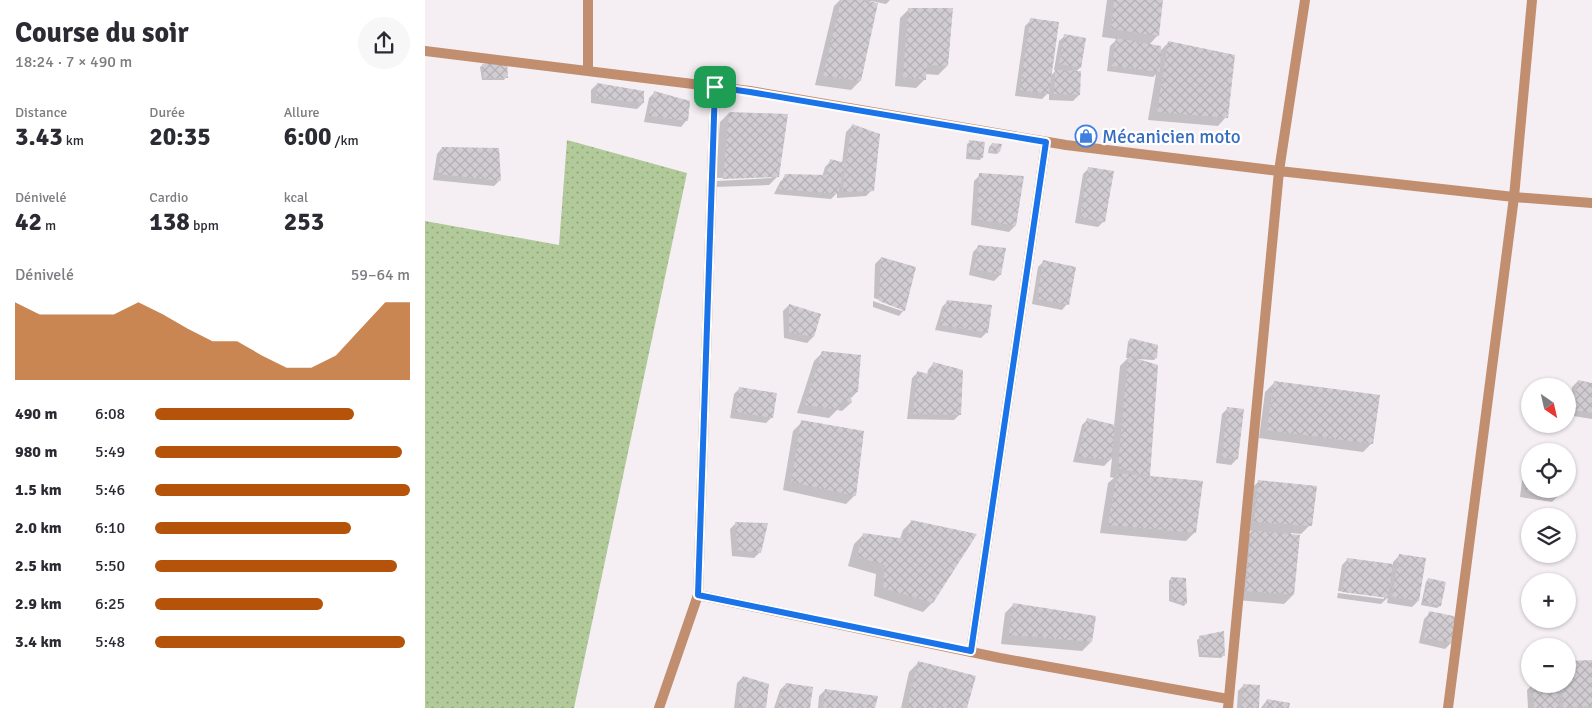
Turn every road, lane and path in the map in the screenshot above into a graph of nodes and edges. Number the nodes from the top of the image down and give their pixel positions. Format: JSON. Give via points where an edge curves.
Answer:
{"nodes":[{"id":1,"x":588,"y":0,"type":"edge"},
{"id":2,"x":1305,"y":0,"type":"edge"},
{"id":3,"x":1532,"y":0,"type":"edge"},
{"id":4,"x":425,"y":51,"type":"edge"},
{"id":5,"x":589,"y":71,"type":"junction"},
{"id":6,"x":715,"y":87,"type":"junction"},
{"id":7,"x":1046,"y":142,"type":"junction"},
{"id":8,"x":1279,"y":171,"type":"junction"},
{"id":9,"x":1514,"y":197,"type":"junction"},
{"id":10,"x":1592,"y":203,"type":"edge"},
{"id":11,"x":698,"y":595,"type":"junction"},
{"id":12,"x":971,"y":651,"type":"junction"},
{"id":13,"x":1228,"y":704,"type":"edge"},
{"id":14,"x":659,"y":708,"type":"edge"},
{"id":15,"x":1448,"y":708,"type":"edge"}],
"edges":[{"from":1,"to":5,"type":"street"},
{"from":2,"to":8,"type":"street"},
{"from":3,"to":9,"type":"street"},
{"from":4,"to":5,"type":"street"},
{"from":5,"to":6,"type":"street"},
{"from":6,"to":7,"type":"street"},
{"from":6,"to":11,"type":"street"},
{"from":7,"to":8,"type":"street"},
{"from":7,"to":12,"type":"street"},
{"from":8,"to":9,"type":"street"},
{"from":8,"to":13,"type":"street"},
{"from":9,"to":10,"type":"street"},
{"from":9,"to":15,"type":"street"},
{"from":11,"to":12,"type":"street"},
{"from":11,"to":14,"type":"street"},
{"from":12,"to":13,"type":"street"}]}
